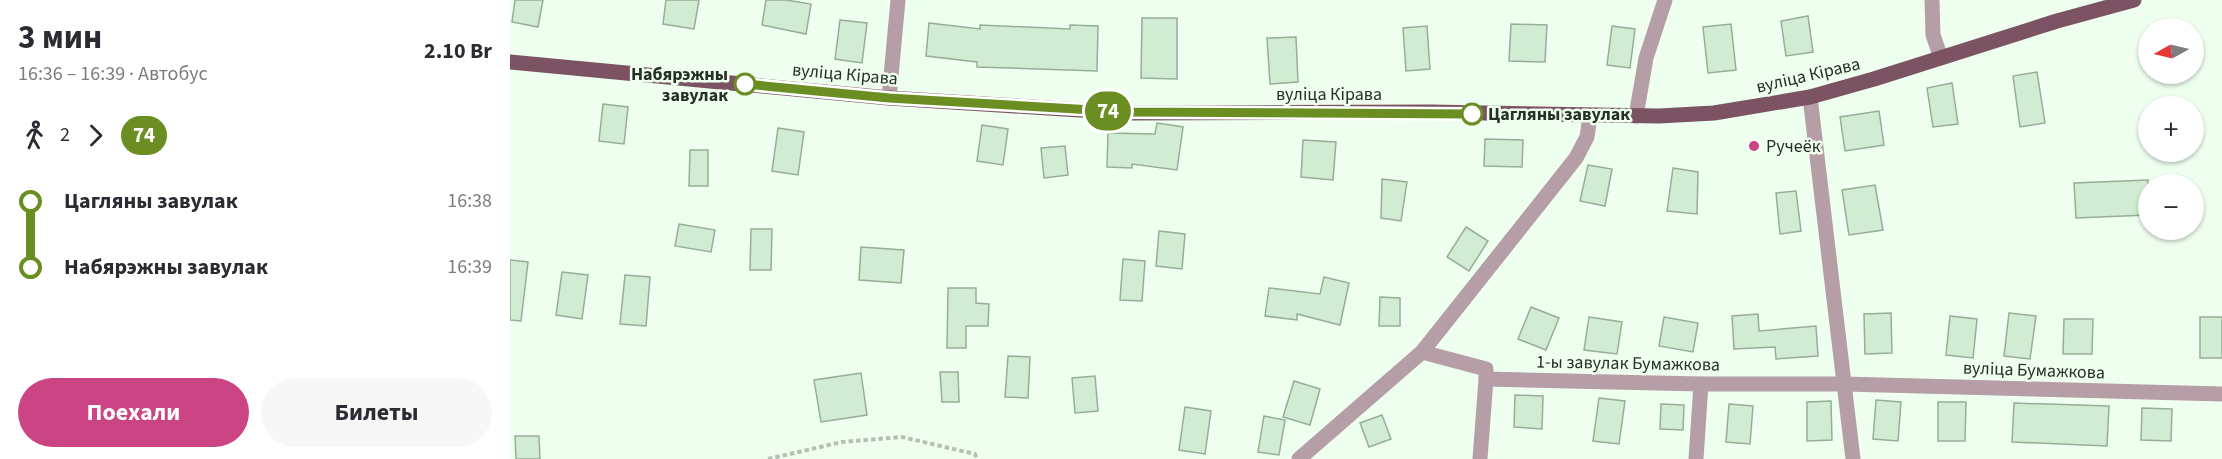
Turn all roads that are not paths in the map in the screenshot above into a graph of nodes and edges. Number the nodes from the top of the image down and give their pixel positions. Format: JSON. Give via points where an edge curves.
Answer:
{"nodes":[{"id":1,"x":898,"y":0,"type":"edge"},
{"id":2,"x":1665,"y":0,"type":"edge"},
{"id":3,"x":1932,"y":0,"type":"edge"},
{"id":4,"x":2134,"y":0,"type":"edge"},
{"id":5,"x":1941,"y":58,"type":"junction"},
{"id":6,"x":510,"y":62,"type":"edge"},
{"id":7,"x":1810,"y":97,"type":"junction"},
{"id":8,"x":889,"y":98,"type":"junction"},
{"id":9,"x":1590,"y":116,"type":"junction"},
{"id":10,"x":1636,"y":117,"type":"junction"},
{"id":11,"x":1422,"y":352,"type":"junction"},
{"id":12,"x":1486,"y":379,"type":"junction"},
{"id":13,"x":1701,"y":384,"type":"junction"},
{"id":14,"x":1844,"y":384,"type":"junction"},
{"id":15,"x":2222,"y":394,"type":"edge"},
{"id":16,"x":1299,"y":459,"type":"edge"},
{"id":17,"x":1480,"y":459,"type":"edge"},
{"id":18,"x":1696,"y":459,"type":"edge"},
{"id":19,"x":1853,"y":459,"type":"edge"}],
"edges":[{"from":1,"to":8,"type":"street"},
{"from":2,"to":10,"type":"street","via":[[1646,58]]},
{"from":3,"to":5,"type":"street","via":[[1933,34]]},
{"from":4,"to":5,"type":"main road","name":"вуліца Кірава"},
{"from":5,"to":7,"type":"main road","name":"вуліца Кірава"},
{"from":6,"to":8,"type":"main road","name":"вуліца Кірава"},
{"from":7,"to":10,"type":"main road","name":"вуліца Кірава","via":[[1714,113]]},
{"from":7,"to":14,"type":"street"},
{"from":8,"to":9,"type":"main road","name":"вуліца Кірава","via":[[1127,112]]},
{"from":9,"to":10,"type":"main road","name":"вуліца Кірава"},
{"from":9,"to":11,"type":"street","via":[[1587,138],[1576,158]]},
{"from":11,"to":12,"type":"street","via":[[1486,369]]},
{"from":11,"to":16,"type":"street"},
{"from":12,"to":13,"type":"street","name":"1-ы завулак Бумажкова"},
{"from":12,"to":17,"type":"street"},
{"from":13,"to":14,"type":"street","name":"1-ы завулак Бумажкова"},
{"from":13,"to":18,"type":"street"},
{"from":14,"to":15,"type":"street","name":"вуліца Бумажкова"},
{"from":14,"to":19,"type":"street"}]}
